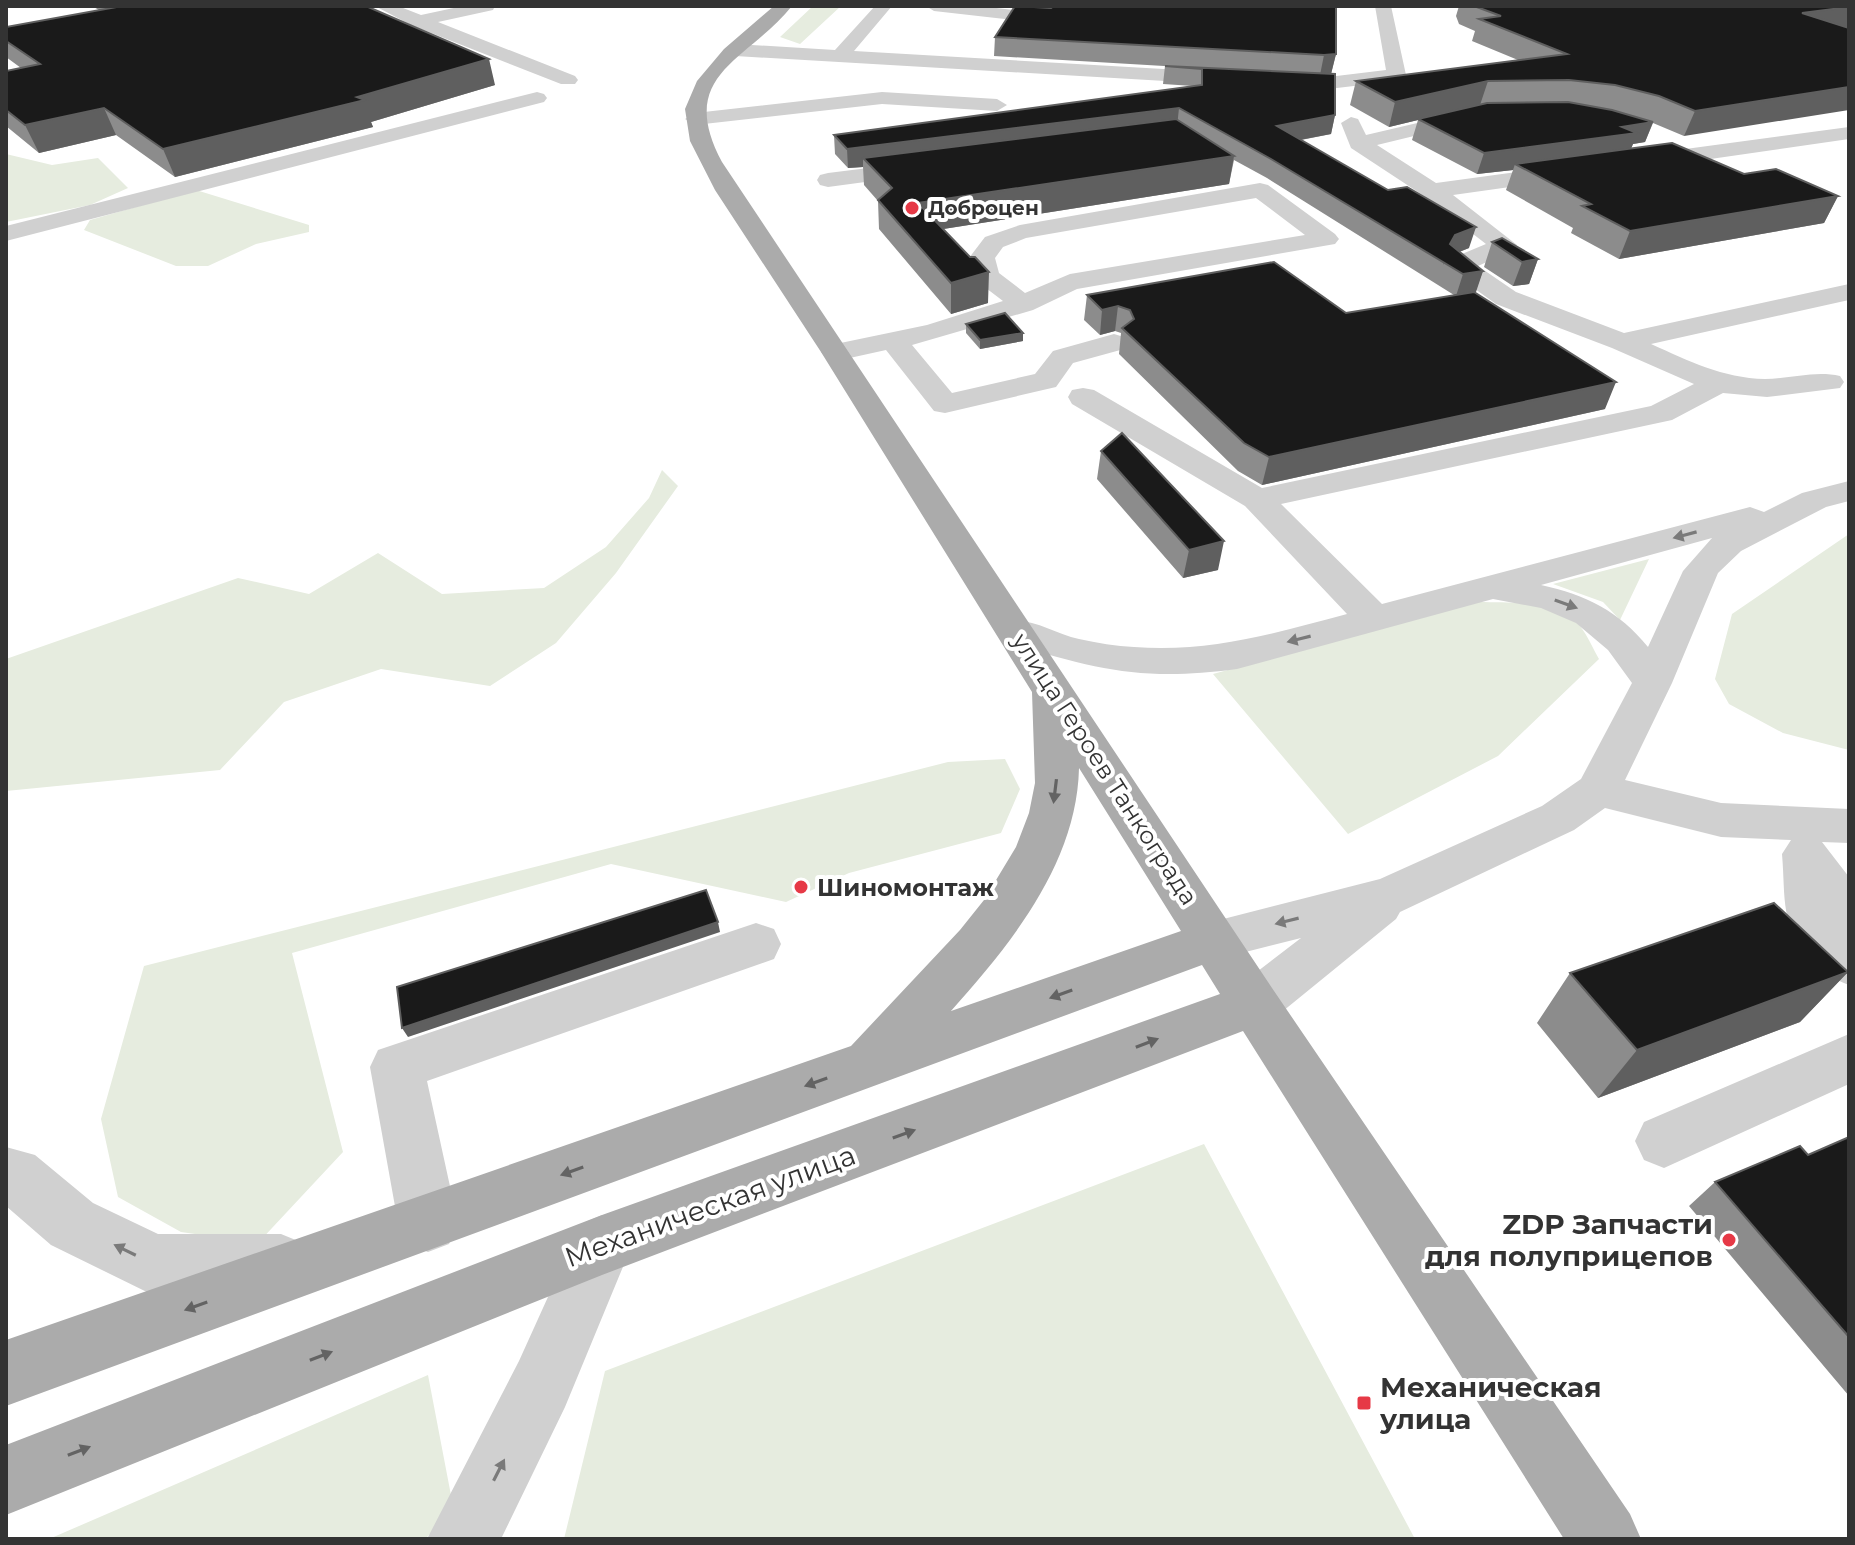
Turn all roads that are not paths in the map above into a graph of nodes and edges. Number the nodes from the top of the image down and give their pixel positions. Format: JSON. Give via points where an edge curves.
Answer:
{"nodes":[{"id":1,"x":383,"y":6,"type":"edge"},
{"id":2,"x":487,"y":6,"type":"edge"},
{"id":3,"x":784,"y":6,"type":"edge"},
{"id":4,"x":884,"y":6,"type":"edge"},
{"id":5,"x":934,"y":6,"type":"edge"},
{"id":6,"x":1383,"y":6,"type":"edge"},
{"id":7,"x":1050,"y":19,"type":"edge"},
{"id":8,"x":417,"y":21,"type":"junction"},
{"id":9,"x":735,"y":50,"type":"junction"},
{"id":10,"x":840,"y":56,"type":"junction"},
{"id":11,"x":568,"y":80,"type":"dead end"},
{"id":12,"x":537,"y":98,"type":"dead end"},
{"id":13,"x":997,"y":105,"type":"dead end"},
{"id":14,"x":1497,"y":113,"type":"edge"},
{"id":15,"x":695,"y":119,"type":"junction"},
{"id":16,"x":1849,"y":133,"type":"edge"},
{"id":17,"x":1656,"y":134,"type":"edge"},
{"id":18,"x":1700,"y":154,"type":"junction"},
{"id":19,"x":1621,"y":165,"type":"edge"},
{"id":20,"x":939,"y":166,"type":"edge"},
{"id":21,"x":1589,"y":169,"type":"edge"},
{"id":22,"x":1236,"y":175,"type":"edge"},
{"id":23,"x":828,"y":180,"type":"dead end"},
{"id":24,"x":1260,"y":190,"type":"junction"},
{"id":25,"x":1432,"y":191,"type":"junction"},
{"id":26,"x":1092,"y":221,"type":"junction"},
{"id":27,"x":6,"y":234,"type":"edge"},
{"id":28,"x":1070,"y":282,"type":"junction"},
{"id":29,"x":1849,"y":292,"type":"edge"},
{"id":30,"x":1506,"y":298,"type":"junction"},
{"id":31,"x":1023,"y":304,"type":"junction"},
{"id":32,"x":1463,"y":306,"type":"edge"},
{"id":33,"x":893,"y":340,"type":"junction"},
{"id":34,"x":1622,"y":342,"type":"junction"},
{"id":35,"x":1114,"y":343,"type":"dead end"},
{"id":36,"x":836,"y":352,"type":"junction"},
{"id":37,"x":1829,"y":382,"type":"dead end"},
{"id":38,"x":1718,"y":384,"type":"junction"},
{"id":39,"x":1083,"y":397,"type":"dead end"},
{"id":40,"x":1832,"y":496,"type":"edge"},
{"id":41,"x":1257,"y":499,"type":"junction"},
{"id":42,"x":1490,"y":587,"type":"junction"},
{"id":43,"x":1375,"y":620,"type":"junction"},
{"id":44,"x":1016,"y":631,"type":"junction"},
{"id":45,"x":1652,"y":683,"type":"junction"},
{"id":46,"x":1052,"y":686,"type":"junction"},
{"id":47,"x":1598,"y":790,"type":"junction"},
{"id":48,"x":1849,"y":826,"type":"edge"},
{"id":49,"x":1794,"y":838,"type":"junction"},
{"id":50,"x":1390,"y":896,"type":"junction"},
{"id":51,"x":1849,"y":914,"type":"edge"},
{"id":52,"x":1214,"y":940,"type":"junction"},
{"id":53,"x":756,"y":944,"type":"dead end"},
{"id":54,"x":1849,"y":964,"type":"edge"},
{"id":55,"x":1254,"y":1004,"type":"junction"},
{"id":56,"x":1849,"y":1058,"type":"edge"},
{"id":57,"x":865,"y":1065,"type":"junction"},
{"id":58,"x":1664,"y":1141,"type":"dead end"},
{"id":59,"x":6,"y":1175,"type":"edge"},
{"id":60,"x":428,"y":1223,"type":"junction"},
{"id":61,"x":602,"y":1245,"type":"junction"},
{"id":62,"x":312,"y":1265,"type":"junction"},
{"id":63,"x":6,"y":1373,"type":"edge"},
{"id":64,"x":6,"y":1480,"type":"edge"},
{"id":65,"x":463,"y":1539,"type":"edge"},
{"id":66,"x":1605,"y":1539,"type":"edge"}],
"edges":[{"from":1,"to":8,"type":"street"},
{"from":2,"to":8,"type":"street"},
{"from":3,"to":9,"type":"main road"},
{"from":4,"to":10,"type":"street"},
{"from":5,"to":7,"type":"street","via":[[978,18]]},
{"from":6,"to":10,"type":"street","via":[[1396,75],[1320,84],[952,56]]},
{"from":8,"to":11,"type":"street"},
{"from":9,"to":10,"type":"street"},
{"from":9,"to":15,"type":"main road","via":[[706,82]]},
{"from":12,"to":27,"type":"street"},
{"from":13,"to":15,"type":"street","via":[[882,98]]},
{"from":14,"to":25,"type":"street","via":[[1355,133]]},
{"from":15,"to":36,"type":"main road","name":"улица Героев Танкограда","via":[[727,190]]},
{"from":16,"to":18,"type":"street"},
{"from":17,"to":18,"type":"street"},
{"from":18,"to":19,"type":"street"},
{"from":20,"to":23,"type":"street"},
{"from":21,"to":25,"type":"street"},
{"from":22,"to":24,"type":"street"},
{"from":24,"to":26,"type":"street"},
{"from":24,"to":28,"type":"street","via":[[1326,239]]},
{"from":25,"to":30,"type":"street","via":[[1504,245],[1459,265]]},
{"from":26,"to":28,"type":"street","via":[[1081,229]]},
{"from":26,"to":31,"type":"street","via":[[1020,232],[994,242],[982,258],[987,276]]},
{"from":28,"to":31,"type":"street"},
{"from":29,"to":34,"type":"street"},
{"from":30,"to":32,"type":"street"},
{"from":30,"to":34,"type":"street"},
{"from":31,"to":33,"type":"street"},
{"from":33,"to":35,"type":"street","via":[[945,404],[1045,381],[1063,357]]},
{"from":33,"to":36,"type":"street"},
{"from":34,"to":38,"type":"street"},
{"from":36,"to":44,"type":"main road","name":"улица Героев Танкограда"},
{"from":37,"to":38,"type":"street","via":[[1767,388]]},
{"from":38,"to":41,"type":"street","via":[[1661,413]]},
{"from":39,"to":41,"type":"street"},
{"from":40,"to":42,"type":"street","one_way":true},
{"from":40,"to":45,"type":"street","name":"Механическая улица","via":[[1728,543],[1715,554],[1701,571]]},
{"from":41,"to":43,"type":"street"},
{"from":42,"to":43,"type":"street"},
{"from":42,"to":45,"type":"street","one_way":true,"via":[[1540,595],[1585,611],[1616,632]]},
{"from":43,"to":44,"type":"street","one_way":true,"via":[[1196,662],[1075,651]]},
{"from":44,"to":46,"type":"main road","name":"улица Героев Танкограда"},
{"from":45,"to":47,"type":"street","name":"Механическая улица"},
{"from":46,"to":52,"type":"main road","name":"улица Героев Танкограда"},
{"from":46,"to":57,"type":"main road","one_way":true,"via":[[1059,759],[1052,812],[1035,860],[985,933]]},
{"from":47,"to":49,"type":"street"},
{"from":47,"to":50,"type":"street","name":"Механическая улица","via":[[1558,818]]},
{"from":48,"to":49,"type":"street"},
{"from":49,"to":51,"type":"street"},
{"from":49,"to":54,"type":"street","via":[[1813,927]]},
{"from":50,"to":52,"type":"street","name":"Механическая улица","one_way":true},
{"from":50,"to":55,"type":"street","name":"Механическая улица"},
{"from":52,"to":55,"type":"main road","name":"улица Героев Танкограда"},
{"from":52,"to":57,"type":"main road","name":"Механическая улица","one_way":true},
{"from":53,"to":60,"type":"street","via":[[397,1067]]},
{"from":61,"to":55,"type":"main road","name":"Механическая улица","one_way":true},
{"from":55,"to":66,"type":"main road","name":"улица Героев Танкограда"},
{"from":56,"to":58,"type":"street"},
{"from":57,"to":60,"type":"main road","name":"Механическая улица","one_way":true},
{"from":62,"to":59,"type":"street","one_way":true,"via":[[155,1265],[72,1224],[14,1175]]},
{"from":60,"to":62,"type":"main road","name":"Механическая улица"},
{"from":64,"to":61,"type":"main road","name":"Механическая улица","one_way":true},
{"from":65,"to":61,"type":"street","one_way":true,"via":[[542,1384]]},
{"from":62,"to":63,"type":"main road","name":"Механическая улица","one_way":true}]}
